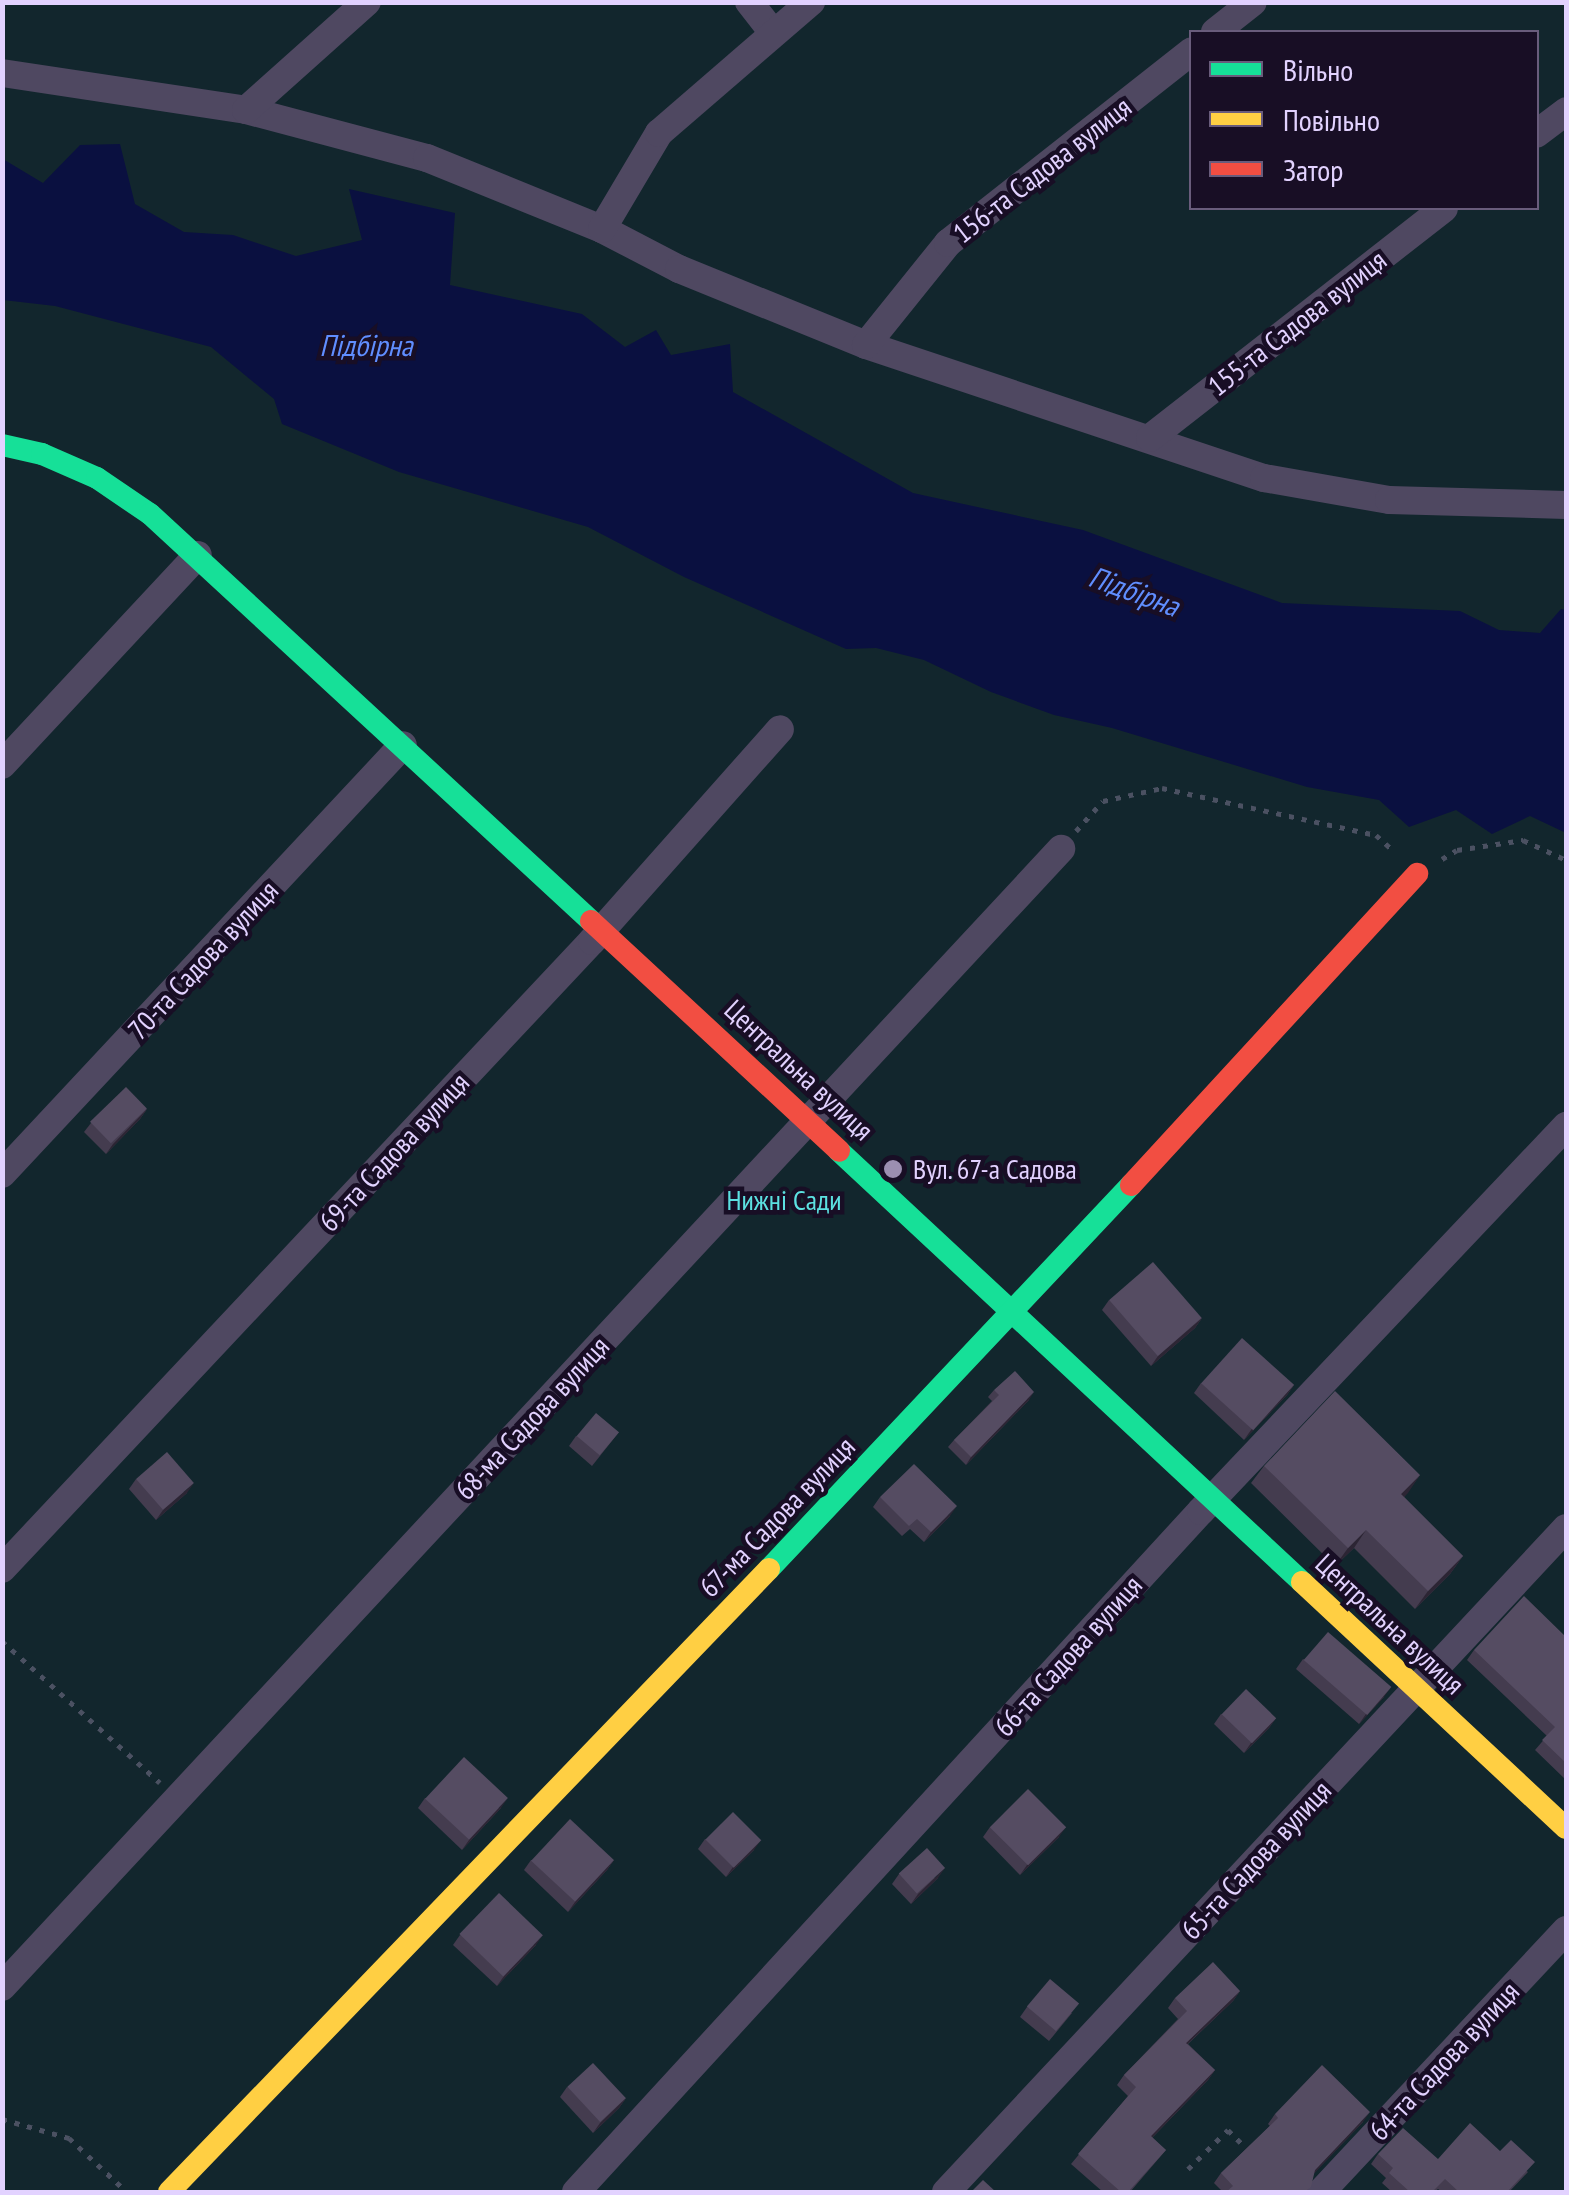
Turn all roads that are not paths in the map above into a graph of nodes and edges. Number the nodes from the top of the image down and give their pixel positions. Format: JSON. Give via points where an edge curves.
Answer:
{"nodes":[{"id":1,"x":367,"y":2,"type":"edge"},
{"id":2,"x":749,"y":2,"type":"edge"},
{"id":3,"x":811,"y":2,"type":"edge"},
{"id":4,"x":1253,"y":2,"type":"edge"},
{"id":5,"x":1218,"y":30,"type":"edge"},
{"id":6,"x":773,"y":33,"type":"junction"},
{"id":7,"x":1189,"y":53,"type":"edge"},
{"id":8,"x":2,"y":72,"type":"edge"},
{"id":9,"x":246,"y":110,"type":"junction"},
{"id":10,"x":1566,"y":111,"type":"edge"},
{"id":11,"x":1539,"y":132,"type":"edge"},
{"id":12,"x":1441,"y":210,"type":"edge"},
{"id":13,"x":602,"y":229,"type":"junction"},
{"id":14,"x":866,"y":345,"type":"junction"},
{"id":15,"x":1150,"y":438,"type":"junction"},
{"id":16,"x":2,"y":445,"type":"edge"},
{"id":17,"x":1566,"y":505,"type":"edge"},
{"id":18,"x":198,"y":555,"type":"junction"},
{"id":19,"x":780,"y":730,"type":"dead end"},
{"id":20,"x":403,"y":745,"type":"junction"},
{"id":21,"x":2,"y":766,"type":"edge"},
{"id":22,"x":1060,"y":849,"type":"road end"},
{"id":23,"x":1417,"y":874,"type":"road end"},
{"id":24,"x":602,"y":930,"type":"junction"},
{"id":25,"x":810,"y":1121,"type":"junction"},
{"id":26,"x":1566,"y":1126,"type":"edge"},
{"id":27,"x":2,"y":1174,"type":"edge"},
{"id":28,"x":1015,"y":1312,"type":"junction"},
{"id":29,"x":1213,"y":1498,"type":"junction"},
{"id":30,"x":1566,"y":1528,"type":"edge"},
{"id":31,"x":2,"y":1569,"type":"edge"},
{"id":32,"x":1416,"y":1689,"type":"junction"},
{"id":33,"x":1566,"y":1828,"type":"edge"},
{"id":34,"x":1566,"y":1930,"type":"edge"},
{"id":35,"x":2,"y":1987,"type":"edge"},
{"id":36,"x":169,"y":2192,"type":"edge"},
{"id":37,"x":576,"y":2192,"type":"edge"},
{"id":38,"x":946,"y":2192,"type":"edge"},
{"id":39,"x":1320,"y":2192,"type":"edge"}],
"edges":[{"from":1,"to":9,"type":"street"},
{"from":2,"to":6,"type":"street"},
{"from":3,"to":6,"type":"street"},
{"from":4,"to":5,"type":"street"},
{"from":6,"to":13,"type":"street","via":[[659,132]]},
{"from":7,"to":14,"type":"street","name":"156-та Садова вулиця","via":[[948,244]]},
{"from":8,"to":9,"type":"street"},
{"from":9,"to":13,"type":"street","via":[[427,158]]},
{"from":10,"to":11,"type":"street"},
{"from":12,"to":15,"type":"street","name":"155-та Садова вулиця"},
{"from":13,"to":14,"type":"street","via":[[679,269]]},
{"from":14,"to":15,"type":"street"},
{"from":15,"to":17,"type":"street","via":[[1264,478],[1389,500]]},
{"from":16,"to":18,"type":"street","name":"Центральна вулиця","via":[[96,478]]},
{"from":18,"to":20,"type":"street","name":"Центральна вулиця"},
{"from":18,"to":21,"type":"street"},
{"from":19,"to":24,"type":"street","name":"69-та Садова вулиця"},
{"from":20,"to":24,"type":"street","name":"Центральна вулиця"},
{"from":20,"to":27,"type":"street","name":"70-та Садова вулиця"},
{"from":22,"to":25,"type":"street","name":"68-ма Садова вулиця"},
{"from":23,"to":28,"type":"street","name":"67-ма Садова вулиця"},
{"from":24,"to":25,"type":"street","name":"Центральна вулиця"},
{"from":24,"to":31,"type":"street","name":"69-та Садова вулиця"},
{"from":25,"to":28,"type":"street","name":"Центральна вулиця"},
{"from":25,"to":35,"type":"street","name":"68-ма Садова вулиця"},
{"from":26,"to":29,"type":"street","name":"66-та Садова вулиця"},
{"from":28,"to":29,"type":"street","name":"Центральна вулиця"},
{"from":28,"to":36,"type":"street","name":"67-ма Садова вулиця"},
{"from":29,"to":32,"type":"street","name":"Центральна вулиця"},
{"from":29,"to":37,"type":"street","name":"66-та Садова вулиця"},
{"from":30,"to":32,"type":"street","name":"65-та Садова вулиця"},
{"from":32,"to":33,"type":"street","name":"Центральна вулиця"},
{"from":32,"to":38,"type":"street","name":"65-та Садова вулиця"},
{"from":34,"to":39,"type":"street","name":"64-та Садова вулиця"}]}
